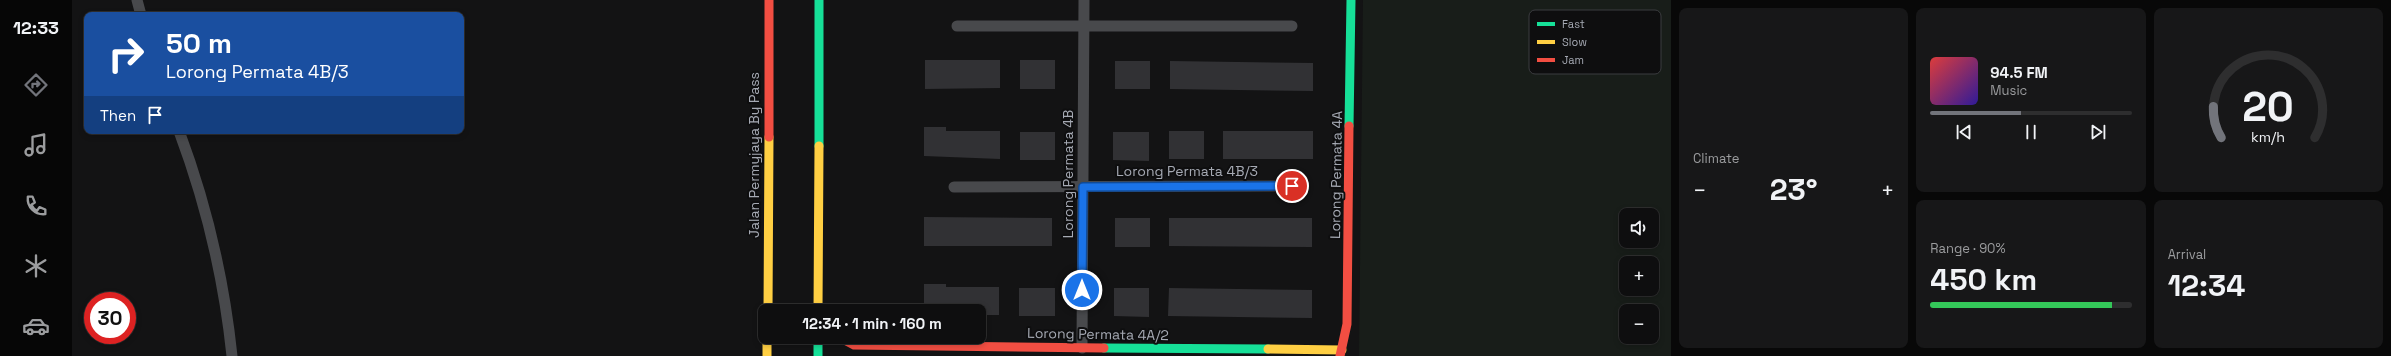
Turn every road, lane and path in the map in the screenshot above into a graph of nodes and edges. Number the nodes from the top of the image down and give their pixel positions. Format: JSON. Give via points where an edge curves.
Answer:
{"nodes":[{"id":1,"x":137,"y":0,"type":"edge"},
{"id":2,"x":769,"y":0,"type":"edge"},
{"id":3,"x":819,"y":0,"type":"edge"},
{"id":4,"x":1084,"y":0,"type":"edge"},
{"id":5,"x":1351,"y":0,"type":"edge"},
{"id":6,"x":139,"y":12,"type":"edge"},
{"id":7,"x":957,"y":26,"type":"dead end"},
{"id":8,"x":1084,"y":26,"type":"junction"},
{"id":9,"x":1292,"y":26,"type":"dead end"},
{"id":10,"x":180,"y":134,"type":"edge"},
{"id":11,"x":1292,"y":186,"type":"dead end"},
{"id":12,"x":954,"y":187,"type":"dead end"},
{"id":13,"x":1083,"y":187,"type":"junction"},
{"id":14,"x":768,"y":304,"type":"edge"},
{"id":15,"x":818,"y":304,"type":"edge"},
{"id":16,"x":767,"y":344,"type":"edge"},
{"id":17,"x":818,"y":344,"type":"edge"},
{"id":18,"x":852,"y":344,"type":"edge"},
{"id":19,"x":1082,"y":348,"type":"junction"},
{"id":20,"x":1341,"y":353,"type":"edge"},
{"id":21,"x":232,"y":356,"type":"edge"},
{"id":22,"x":767,"y":356,"type":"edge"},
{"id":23,"x":818,"y":356,"type":"edge"}],
"edges":[{"from":1,"to":6,"type":"street"},
{"from":2,"to":14,"type":"street","name":"Jalan Permyjaya By Pass"},
{"from":3,"to":15,"type":"street"},
{"from":4,"to":8,"type":"street","name":"Lorong Permata 4B"},
{"from":5,"to":20,"type":"street","name":"Lorong Permata 4A","via":[[1347,324]]},
{"from":7,"to":8,"type":"street"},
{"from":8,"to":9,"type":"street"},
{"from":8,"to":13,"type":"street","name":"Lorong Permata 4B"},
{"from":10,"to":21,"type":"street","via":[[214,246]]},
{"from":11,"to":13,"type":"street","name":"Lorong Permata 4B/3"},
{"from":12,"to":13,"type":"street","name":"Lorong Permata 4B/3"},
{"from":13,"to":19,"type":"street","name":"Lorong Permata 4B"},
{"from":16,"to":22,"type":"street"},
{"from":17,"to":23,"type":"street"},
{"from":18,"to":19,"type":"street","name":"Lorong Permata 4A/2"},
{"from":19,"to":20,"type":"street","name":"Lorong Permata 4A/2"}]}
